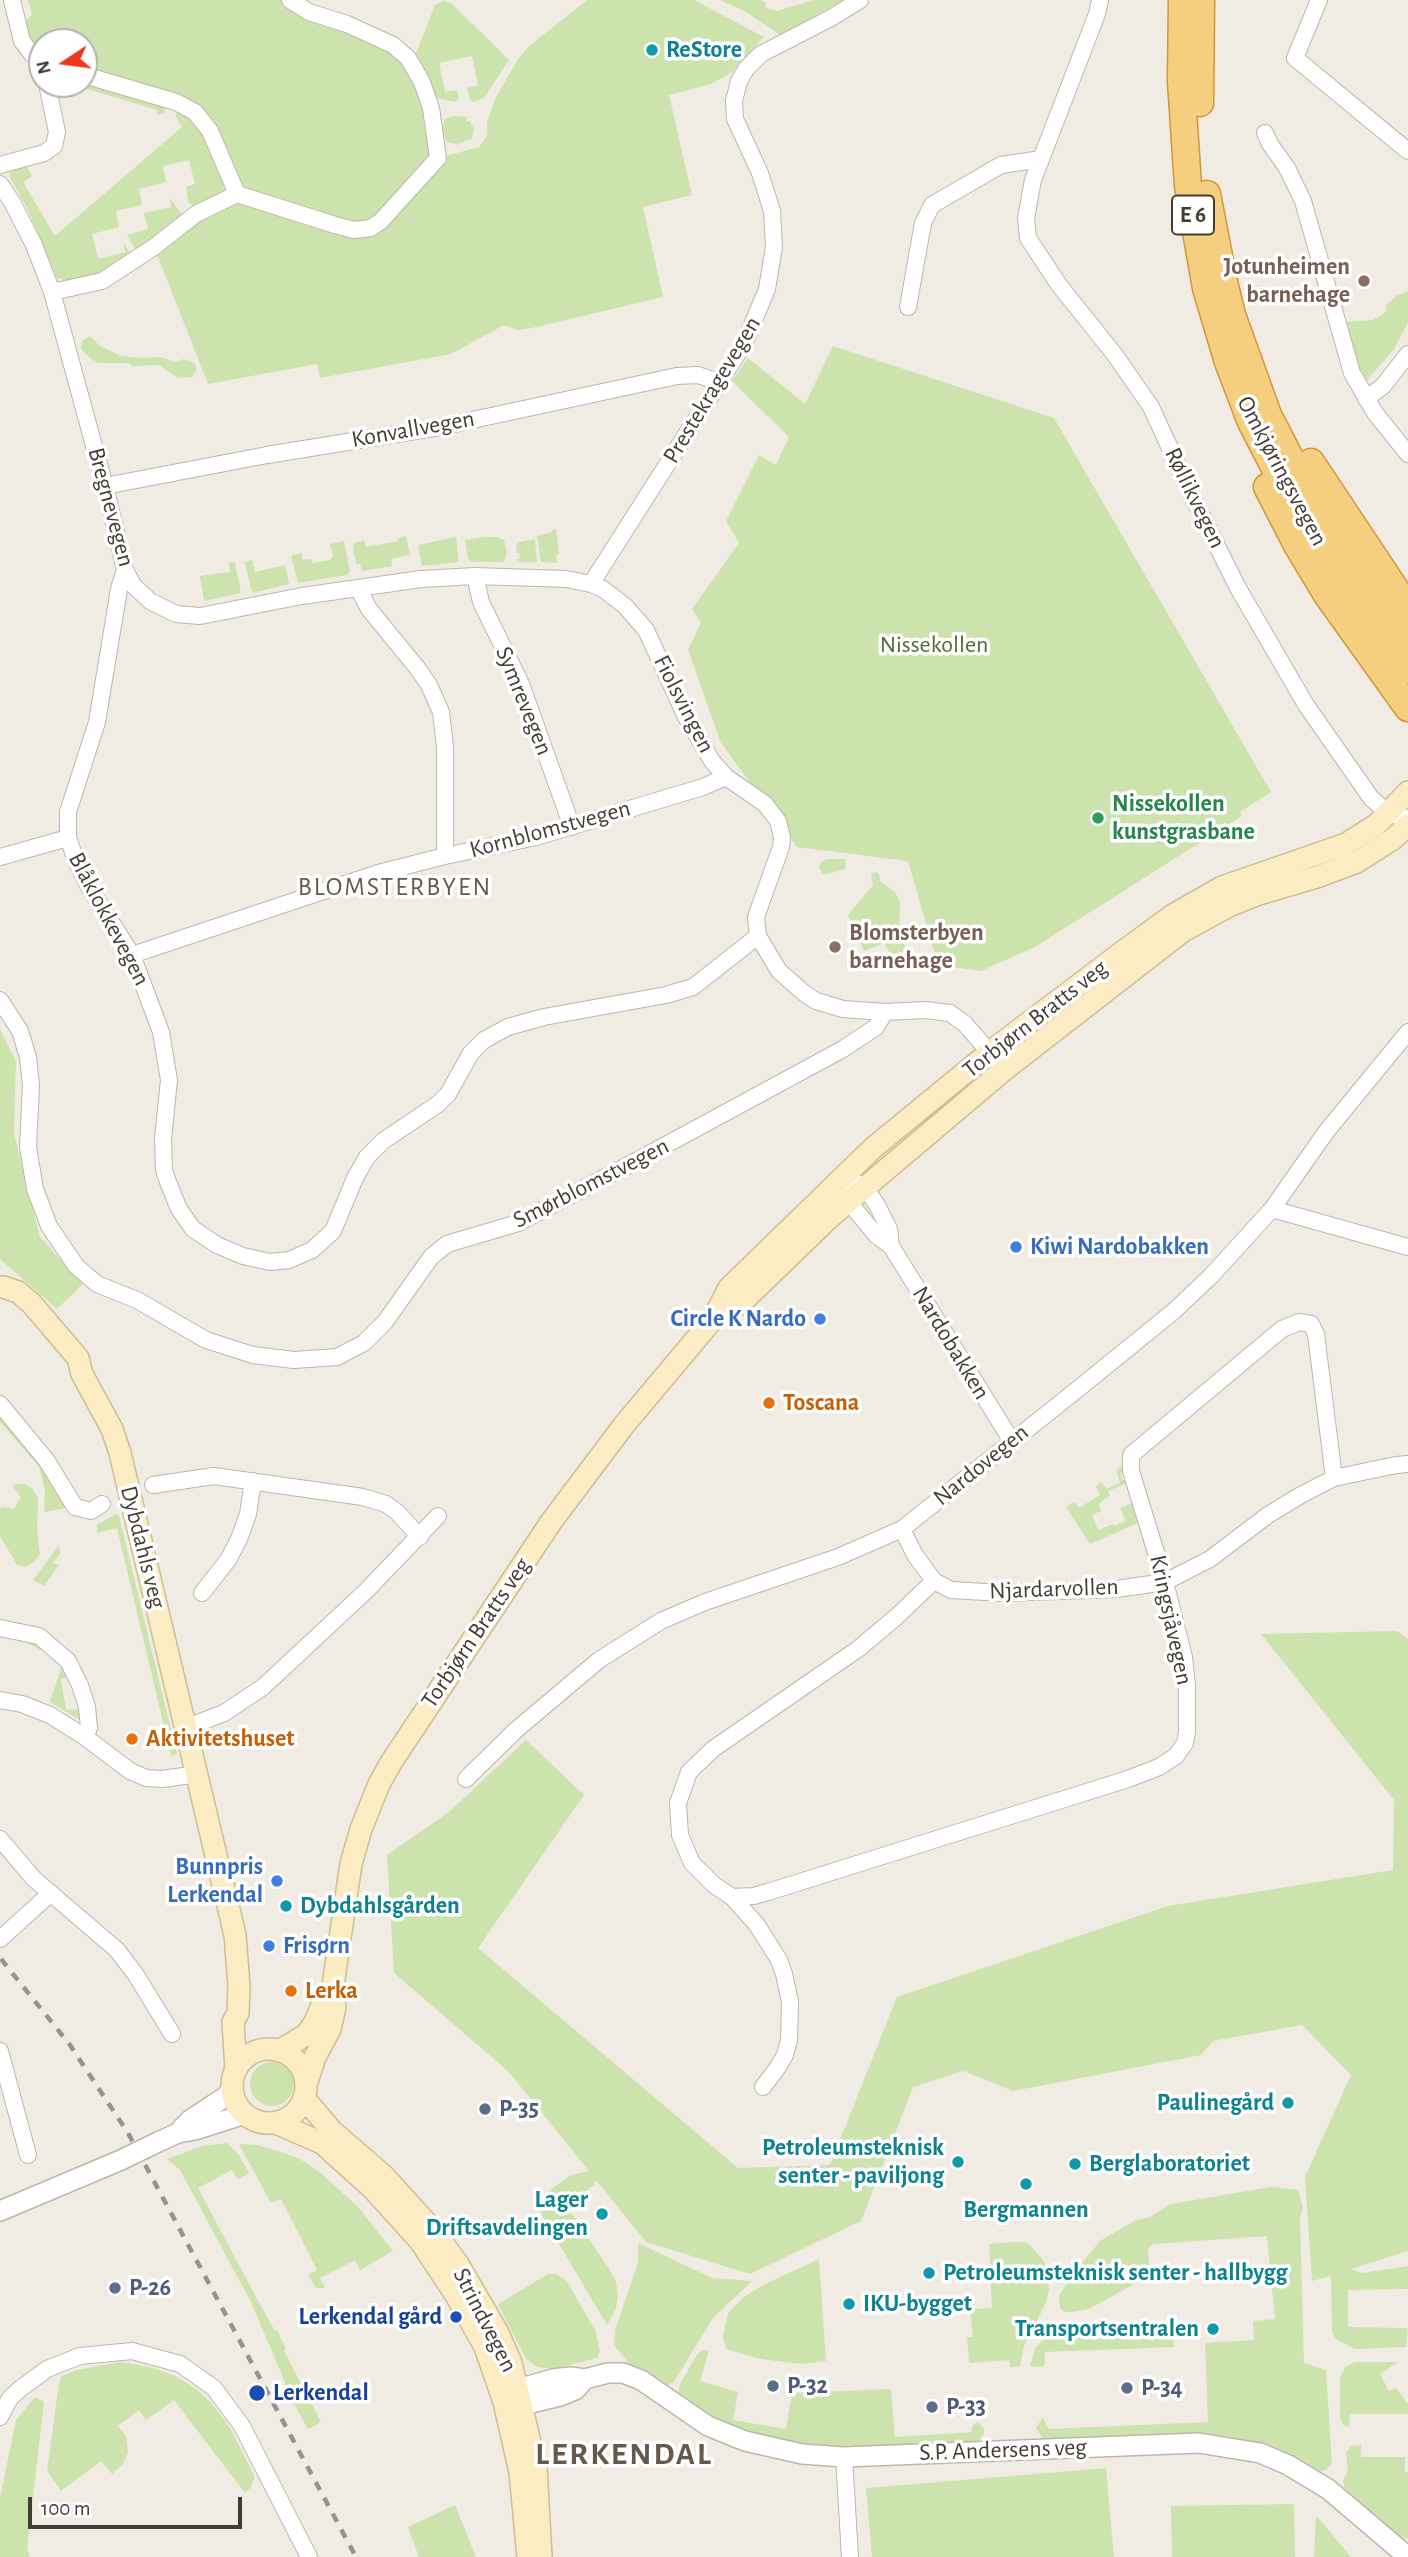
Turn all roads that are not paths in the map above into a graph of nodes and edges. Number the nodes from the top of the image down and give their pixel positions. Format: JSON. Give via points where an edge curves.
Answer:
{"nodes":[{"id":1,"x":12,"y":0,"type":"edge"},
{"id":2,"x":290,"y":0,"type":"edge"},
{"id":3,"x":860,"y":0,"type":"edge"},
{"id":4,"x":1100,"y":0,"type":"edge"},
{"id":5,"x":1182,"y":0,"type":"edge"},
{"id":6,"x":1201,"y":0,"type":"edge"},
{"id":7,"x":1319,"y":0,"type":"edge"},
{"id":8,"x":28,"y":49,"type":"edge"},
{"id":9,"x":98,"y":79,"type":"edge"},
{"id":10,"x":50,"y":98,"type":"edge"},
{"id":11,"x":1265,"y":133,"type":"dead end"},
{"id":12,"x":1408,"y":151,"type":"edge"},
{"id":13,"x":1041,"y":159,"type":"junction"},
{"id":14,"x":0,"y":165,"type":"edge"},
{"id":15,"x":0,"y":184,"type":"edge"},
{"id":16,"x":237,"y":194,"type":"junction"},
{"id":17,"x":6,"y":206,"type":"edge"},
{"id":18,"x":52,"y":292,"type":"junction"},
{"id":19,"x":908,"y":307,"type":"dead end"},
{"id":20,"x":1408,"y":354,"type":"edge"},
{"id":21,"x":719,"y":382,"type":"junction"},
{"id":22,"x":1366,"y":399,"type":"junction"},
{"id":23,"x":1260,"y":419,"type":"junction"},
{"id":24,"x":1408,"y":454,"type":"edge"},
{"id":25,"x":105,"y":486,"type":"junction"},
{"id":26,"x":125,"y":570,"type":"junction"},
{"id":27,"x":475,"y":576,"type":"junction"},
{"id":28,"x":591,"y":584,"type":"junction"},
{"id":29,"x":358,"y":588,"type":"junction"},
{"id":30,"x":1408,"y":608,"type":"edge"},
{"id":31,"x":1408,"y":639,"type":"edge"},
{"id":32,"x":1408,"y":671,"type":"edge"},
{"id":33,"x":1408,"y":708,"type":"edge"},
{"id":34,"x":726,"y":777,"type":"junction"},
{"id":35,"x":1408,"y":792,"type":"edge"},
{"id":36,"x":1398,"y":816,"type":"edge"},
{"id":37,"x":1408,"y":825,"type":"edge"},
{"id":38,"x":572,"y":827,"type":"junction"},
{"id":39,"x":68,"y":838,"type":"junction"},
{"id":40,"x":445,"y":856,"type":"junction"},
{"id":41,"x":0,"y":858,"type":"edge"},
{"id":42,"x":758,"y":936,"type":"junction"},
{"id":43,"x":132,"y":955,"type":"junction"},
{"id":44,"x":0,"y":1000,"type":"edge"},
{"id":45,"x":885,"y":1012,"type":"junction"},
{"id":46,"x":1408,"y":1032,"type":"edge"},
{"id":47,"x":990,"y":1052,"type":"junction"},
{"id":48,"x":1004,"y":1070,"type":"junction"},
{"id":49,"x":844,"y":1175,"type":"junction"},
{"id":50,"x":857,"y":1194,"type":"junction"},
{"id":51,"x":1272,"y":1209,"type":"junction"},
{"id":52,"x":1408,"y":1247,"type":"edge"},
{"id":53,"x":2,"y":1285,"type":"edge"},
{"id":54,"x":713,"y":1319,"type":"junction"},
{"id":55,"x":0,"y":1404,"type":"edge"},
{"id":56,"x":1011,"y":1440,"type":"junction"},
{"id":57,"x":1408,"y":1464,"type":"edge"},
{"id":58,"x":1334,"y":1478,"type":"junction"},
{"id":59,"x":253,"y":1481,"type":"junction"},
{"id":60,"x":153,"y":1485,"type":"dead end"},
{"id":61,"x":102,"y":1504,"type":"dead end"},
{"id":62,"x":438,"y":1516,"type":"dead end"},
{"id":63,"x":902,"y":1529,"type":"junction"},
{"id":64,"x":420,"y":1537,"type":"junction"},
{"id":65,"x":934,"y":1581,"type":"junction"},
{"id":66,"x":1165,"y":1582,"type":"junction"},
{"id":67,"x":202,"y":1593,"type":"dead end"},
{"id":68,"x":0,"y":1628,"type":"edge"},
{"id":69,"x":0,"y":1700,"type":"edge"},
{"id":70,"x":187,"y":1727,"type":"junction"},
{"id":71,"x":85,"y":1737,"type":"junction"},
{"id":72,"x":198,"y":1774,"type":"junction"},
{"id":73,"x":466,"y":1779,"type":"dead end"},
{"id":74,"x":0,"y":1839,"type":"edge"},
{"id":75,"x":51,"y":1893,"type":"junction"},
{"id":76,"x":732,"y":1897,"type":"junction"},
{"id":77,"x":0,"y":1939,"type":"edge"},
{"id":78,"x":332,"y":1992,"type":"junction"},
{"id":79,"x":238,"y":2012,"type":"junction"},
{"id":80,"x":172,"y":2034,"type":"dead end"},
{"id":81,"x":0,"y":2051,"type":"edge"},
{"id":82,"x":279,"y":2051,"type":"junction"},
{"id":83,"x":257,"y":2052,"type":"junction"},
{"id":84,"x":234,"y":2079,"type":"junction"},
{"id":85,"x":762,"y":2087,"type":"dead end"},
{"id":86,"x":305,"y":2092,"type":"junction"},
{"id":87,"x":245,"y":2113,"type":"junction"},
{"id":88,"x":276,"y":2123,"type":"junction"},
{"id":89,"x":178,"y":2133,"type":"junction"},
{"id":90,"x":29,"y":2155,"type":"dead end"},
{"id":91,"x":0,"y":2211,"type":"edge"},
{"id":92,"x":515,"y":2398,"type":"junction"},
{"id":93,"x":0,"y":2417,"type":"edge"},
{"id":94,"x":844,"y":2457,"type":"junction"},
{"id":95,"x":528,"y":2469,"type":"junction"},
{"id":96,"x":309,"y":2557,"type":"edge"},
{"id":97,"x":528,"y":2557,"type":"edge"},
{"id":98,"x":541,"y":2557,"type":"edge"},
{"id":99,"x":850,"y":2557,"type":"edge"},
{"id":100,"x":1408,"y":2557,"type":"edge"}],
"edges":[{"from":1,"to":8,"type":"street"},
{"from":2,"to":16,"type":"street","via":[[309,12],[373,35],[408,58],[431,108],[438,158],[371,228],[354,230]]},
{"from":3,"to":21,"type":"street","name":"Prestekragevegen","via":[[761,54],[746,69],[736,91],[735,119],[768,195],[774,247],[763,304]]},
{"from":4,"to":13,"type":"street","name":"Røllikvegen"},
{"from":5,"to":23,"type":"highway","name":"Omkjøringsvegen","number":"E 6","via":[[1183,121],[1196,237],[1220,338]]},
{"from":6,"to":23,"type":"highway","name":"Omkjøringsvegen","number":"E 6","via":[[1199,81],[1205,183],[1230,304],[1256,384]]},
{"from":7,"to":12,"type":"street","via":[[1295,58]]},
{"from":9,"to":16,"type":"street","via":[[195,112],[210,131]]},
{"from":10,"to":14,"type":"street","via":[[57,132],[54,146]]},
{"from":11,"to":22,"type":"street","via":[[1303,201],[1348,361]]},
{"from":13,"to":19,"type":"street","via":[[1001,165],[932,205],[923,223]]},
{"from":13,"to":36,"type":"street","name":"Røllikvegen","via":[[1026,218],[1028,238],[1151,407],[1238,588],[1306,705],[1371,798]]},
{"from":15,"to":17,"type":"street","name":"Bregnevegen"},
{"from":16,"to":18,"type":"street","via":[[196,214],[102,281]]},
{"from":17,"to":18,"type":"street","name":"Bregnevegen","via":[[34,245]]},
{"from":18,"to":25,"type":"street","name":"Bregnevegen"},
{"from":20,"to":22,"type":"street","via":[[1383,386]]},
{"from":21,"to":25,"type":"street","name":"Konvallvegen","via":[[698,375],[677,376],[440,427]]},
{"from":21,"to":28,"type":"street","name":"Prestekragevegen"},
{"from":22,"to":24,"type":"street"},
{"from":23,"to":30,"type":"highway","via":[[1289,427]]},
{"from":23,"to":31,"type":"highway","name":"Omkjøringsvegen","number":"E 6"},
{"from":23,"to":32,"type":"highway","name":"Omkjøringsvegen","number":"E 6","via":[[1284,486],[1348,589]]},
{"from":23,"to":33,"type":"highway","number":"E 6","via":[[1250,446],[1273,500],[1327,595]]},
{"from":25,"to":26,"type":"street","name":"Bregnevegen"},
{"from":26,"to":29,"type":"street","name":"Bregnevegen","via":[[150,601],[187,616]]},
{"from":26,"to":39,"type":"street","name":"Blåklokkevegen","via":[[97,722],[68,812]]},
{"from":27,"to":28,"type":"street","name":"Bregnevegen"},
{"from":27,"to":29,"type":"street","name":"Bregnevegen"},
{"from":27,"to":38,"type":"street","name":"Symrevegen","via":[[481,602],[521,684]]},
{"from":28,"to":34,"type":"street","name":"Fiolsvingen","via":[[614,596],[646,630],[699,741]]},
{"from":29,"to":40,"type":"street","via":[[369,609],[429,685],[441,712],[446,747]]},
{"from":34,"to":38,"type":"street","name":"Kornblomstvegen"},
{"from":34,"to":42,"type":"street","name":"Fiolsvingen","via":[[776,815],[782,837],[756,917]]},
{"from":35,"to":36,"type":"main road","name":"Torbjørn Bratts veg"},
{"from":36,"to":47,"type":"main road","name":"Torbjørn Bratts veg","via":[[1346,844],[1252,875],[1182,909]]},
{"from":37,"to":48,"type":"main road","name":"Torbjørn Bratts veg","via":[[1357,862],[1231,905],[1184,931]]},
{"from":38,"to":40,"type":"street","name":"Kornblomstvegen"},
{"from":39,"to":41,"type":"street"},
{"from":39,"to":43,"type":"street","name":"Blåklokkevegen","via":[[89,887]]},
{"from":40,"to":43,"type":"street","name":"Kornblomstvegen","via":[[378,873]]},
{"from":42,"to":43,"type":"street","name":"Blåklokkevegen","via":[[693,987],[544,1017],[508,1027],[484,1040],[471,1053],[448,1094],[367,1157],[328,1237],[312,1251],[279,1261],[243,1256],[217,1245],[193,1228],[174,1198],[163,1156],[169,1080],[166,1057]]},
{"from":42,"to":45,"type":"street","via":[[779,971],[817,1001],[843,1009]]},
{"from":44,"to":45,"type":"street","name":"Smørblomstvegen","via":[[20,1031],[28,1057],[28,1147],[35,1189],[49,1226],[76,1266],[97,1284],[137,1300],[206,1340],[253,1355],[294,1360],[337,1357],[364,1343],[381,1328],[431,1257],[447,1244],[518,1223],[627,1166],[843,1049],[876,1027]]},
{"from":45,"to":47,"type":"street","via":[[950,1013]]},
{"from":46,"to":51,"type":"street","name":"Nardovegen","via":[[1326,1132]]},
{"from":47,"to":48,"type":"street"},
{"from":47,"to":49,"type":"main road","name":"Torbjørn Bratts veg"},
{"from":48,"to":50,"type":"main road","name":"Torbjørn Bratts veg"},
{"from":49,"to":50,"type":"street","name":"Nardobakken"},
{"from":49,"to":54,"type":"main road","name":"Torbjørn Bratts veg","via":[[729,1288]]},
{"from":50,"to":54,"type":"main road","name":"Torbjørn Bratts veg","via":[[741,1303]]},
{"from":50,"to":56,"type":"street","name":"Nardobakken","via":[[876,1235],[891,1246]]},
{"from":51,"to":52,"type":"street"},
{"from":51,"to":56,"type":"street","name":"Nardovegen","via":[[1174,1311]]},
{"from":53,"to":70,"type":"main road","name":"Dybdahls veg","via":[[69,1365],[82,1374],[112,1429]]},
{"from":54,"to":78,"type":"main road","name":"Torbjørn Bratts veg","via":[[551,1522],[392,1760],[354,1853]]},
{"from":55,"to":61,"type":"street","via":[[47,1461],[75,1507],[91,1511]]},
{"from":56,"to":63,"type":"street","name":"Nardovegen"},
{"from":57,"to":58,"type":"street","name":"Njardarvollen"},
{"from":58,"to":66,"type":"street","name":"Njardarvollen","via":[[1268,1515],[1210,1559]]},
{"from":58,"to":66,"type":"street","name":"Kringsjåvegen","via":[[1316,1334],[1311,1324],[1299,1322],[1282,1329],[1131,1455],[1131,1471]]},
{"from":59,"to":60,"type":"street","name":"Dybdahls veg","via":[[214,1476]]},
{"from":59,"to":64,"type":"street","name":"Dybdahls veg","via":[[377,1500]]},
{"from":59,"to":67,"type":"street","name":"Dybdahls veg","via":[[239,1539]]},
{"from":62,"to":64,"type":"street"},
{"from":63,"to":65,"type":"street"},
{"from":63,"to":73,"type":"street","name":"Nardovegen","via":[[661,1621],[599,1660]]},
{"from":64,"to":70,"type":"street","via":[[263,1687],[225,1713]]},
{"from":65,"to":66,"type":"street","name":"Njardarvollen","via":[[951,1590],[1003,1593],[1116,1589]]},
{"from":65,"to":76,"type":"street","via":[[858,1649],[713,1749],[689,1772],[678,1803],[680,1835],[692,1863]]},
{"from":66,"to":76,"type":"street","name":"Kringsjåvegen","via":[[1187,1686],[1188,1732],[1181,1750],[1170,1761],[1128,1779],[768,1892]]},
{"from":68,"to":71,"type":"street","via":[[39,1636],[68,1661],[88,1707]]},
{"from":69,"to":71,"type":"street","via":[[36,1708]]},
{"from":70,"to":72,"type":"main road","name":"Dybdahls veg"},
{"from":71,"to":72,"type":"street","via":[[146,1778]]},
{"from":72,"to":79,"type":"main road","name":"Dybdahls veg","via":[[235,1934]]},
{"from":74,"to":75,"type":"street"},
{"from":75,"to":77,"type":"street"},
{"from":75,"to":80,"type":"street","via":[[117,1950]]},
{"from":76,"to":85,"type":"street","via":[[766,1938],[788,1989],[789,2040],[778,2067]]},
{"from":78,"to":82,"type":"main road","name":"Torbjørn Bratts veg","via":[[307,2034]]},
{"from":78,"to":86,"type":"main road","name":"Torbjørn Bratts veg","via":[[335,2007],[330,2029]]},
{"from":79,"to":83,"type":"main road","name":"Dybdahls veg"},
{"from":79,"to":84,"type":"main road","name":"Dybdahls veg","via":[[233,2022]]},
{"from":81,"to":90,"type":"street"},
{"from":82,"to":83,"type":"main road"},
{"from":82,"to":86,"type":"main road","via":[[298,2062]]},
{"from":83,"to":84,"type":"main road","via":[[248,2056]]},
{"from":84,"to":87,"type":"main road","via":[[238,2105]]},
{"from":84,"to":89,"type":"street","via":[[225,2097]]},
{"from":86,"to":88,"type":"main road","via":[[294,2113]]},
{"from":86,"to":92,"type":"main road","name":"Strindvegen","via":[[332,2131],[384,2176],[446,2246],[498,2333],[511,2363]]},
{"from":87,"to":88,"type":"main road"},
{"from":87,"to":89,"type":"street"},
{"from":88,"to":92,"type":"main road","name":"Strindvegen","via":[[322,2143],[372,2188],[420,2241]]},
{"from":89,"to":91,"type":"street","bridge":true},
{"from":92,"to":94,"type":"street","name":"S.P. Andersens veg","via":[[575,2390],[585,2379],[608,2373],[629,2375],[708,2426],[745,2441],[802,2454]]},
{"from":92,"to":95,"type":"main road","name":"Strindvegen"},
{"from":93,"to":96,"type":"street","via":[[20,2389],[47,2369],[80,2356],[132,2351],[180,2364],[214,2388],[242,2426]]},
{"from":94,"to":99,"type":"street"},
{"from":94,"to":100,"type":"street","name":"S.P. Andersens veg","via":[[1199,2443],[1260,2453],[1328,2489]]},
{"from":95,"to":97,"type":"main road","name":"Strindvegen"},
{"from":95,"to":98,"type":"main road","name":"Strindvegen"}]}
